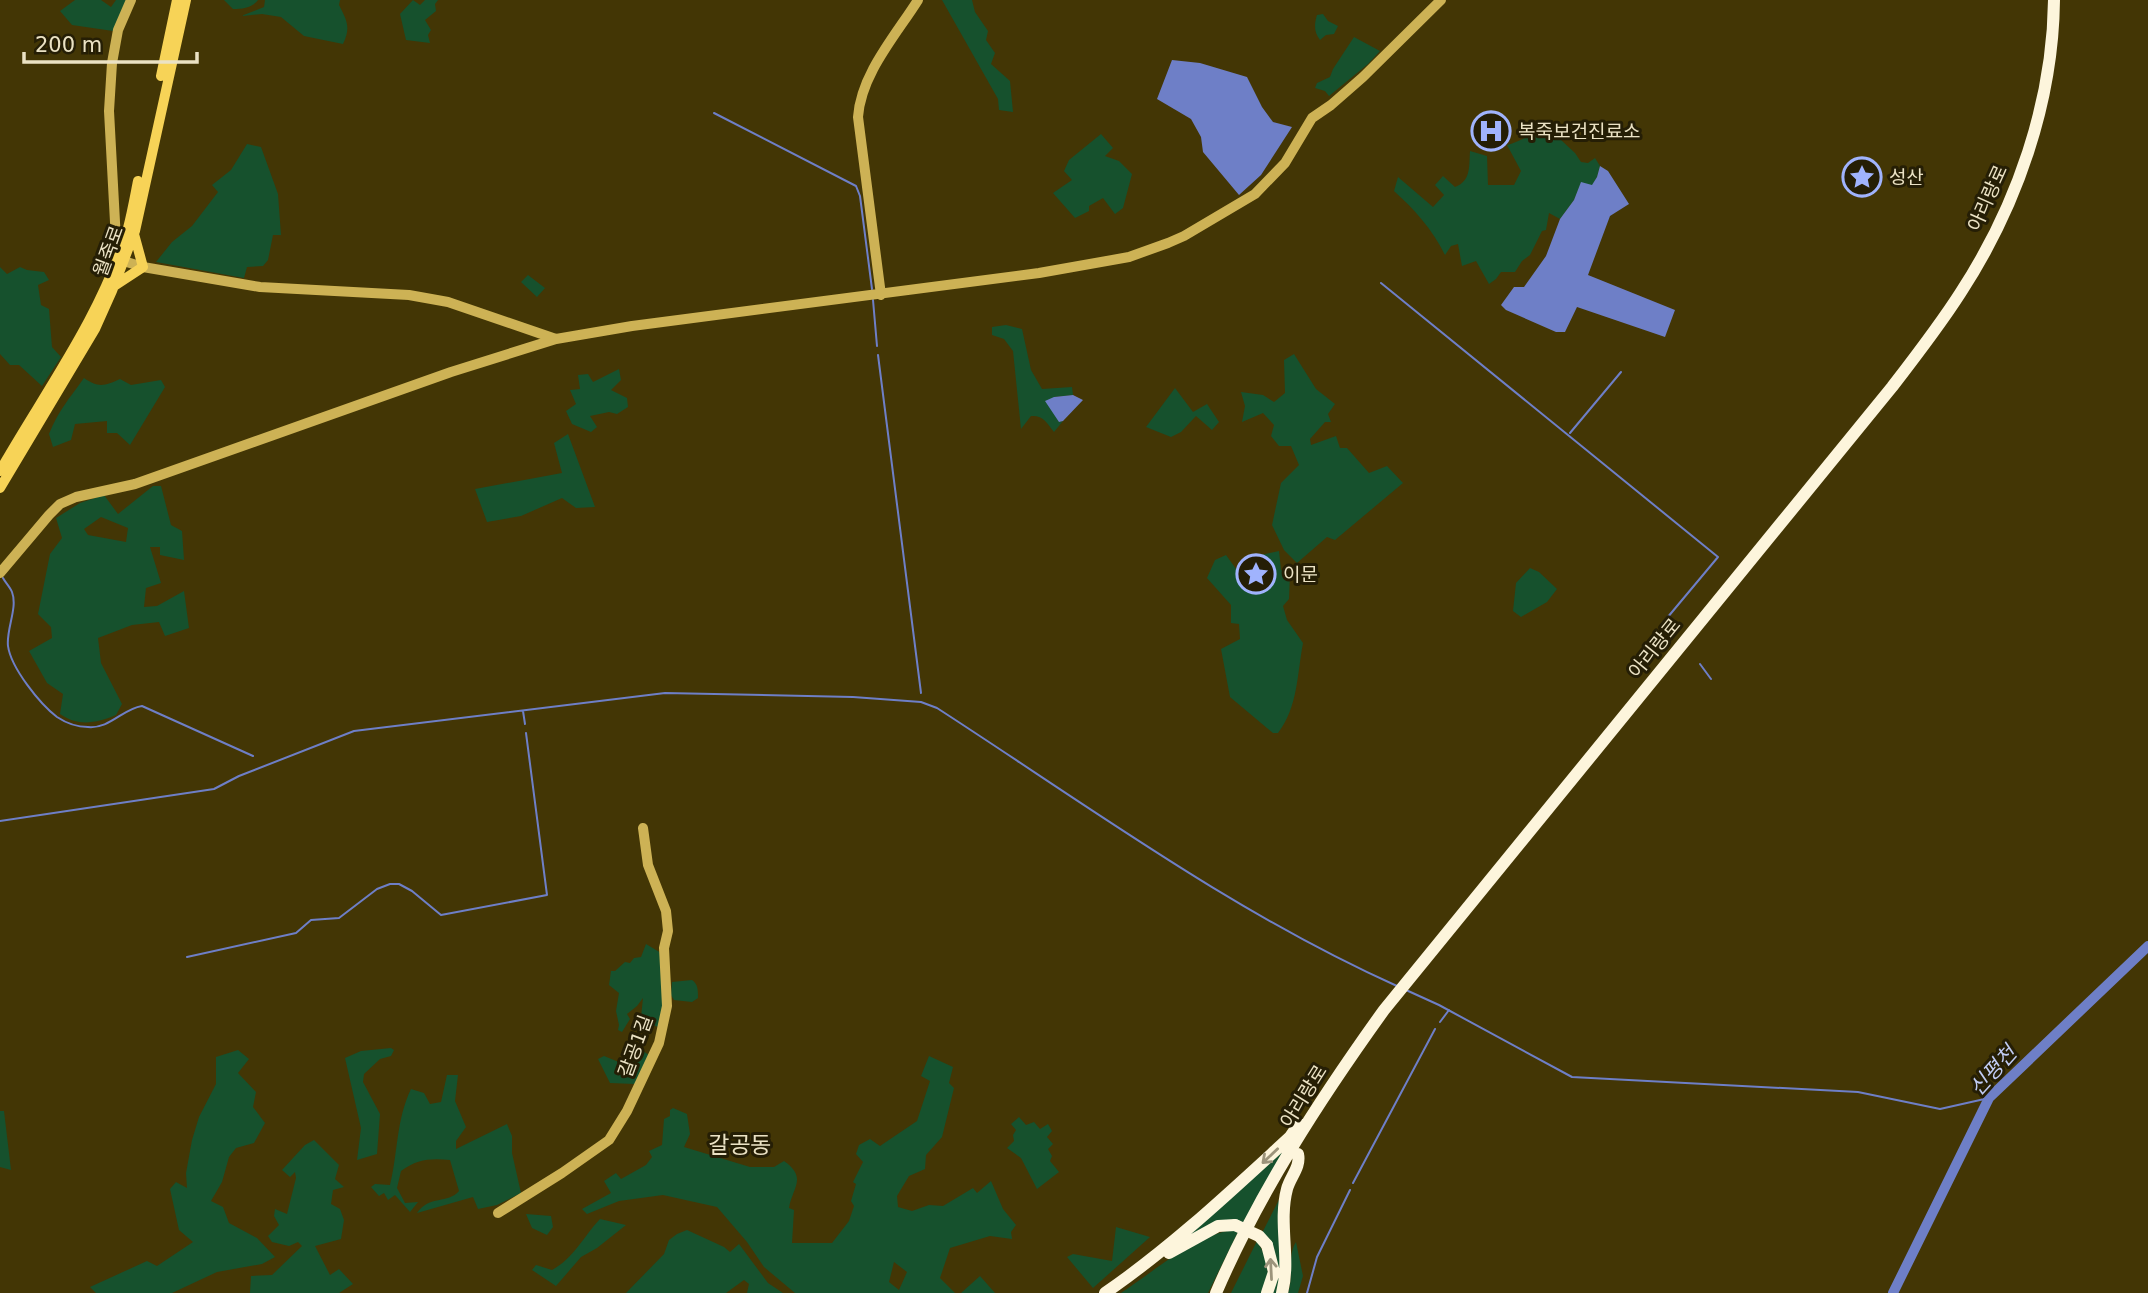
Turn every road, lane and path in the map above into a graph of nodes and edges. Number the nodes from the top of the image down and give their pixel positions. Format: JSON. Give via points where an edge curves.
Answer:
{"nodes":[{"id":1,"x":131,"y":0,"type":"edge"},
{"id":2,"x":177,"y":0,"type":"edge"},
{"id":3,"x":186,"y":0,"type":"edge"},
{"id":4,"x":918,"y":0,"type":"edge"},
{"id":5,"x":1441,"y":0,"type":"edge"},
{"id":6,"x":2054,"y":0,"type":"edge"},
{"id":7,"x":2062,"y":0,"type":"edge"},
{"id":8,"x":2052,"y":64,"type":"junction"},
{"id":9,"x":134,"y":234,"type":"junction"},
{"id":10,"x":120,"y":260,"type":"junction"},
{"id":11,"x":143,"y":267,"type":"junction"},
{"id":12,"x":114,"y":286,"type":"junction"},
{"id":13,"x":881,"y":295,"type":"junction"},
{"id":14,"x":556,"y":339,"type":"junction"},
{"id":15,"x":0,"y":471,"type":"edge"},
{"id":16,"x":0,"y":488,"type":"edge"},
{"id":17,"x":0,"y":573,"type":"edge"},
{"id":18,"x":643,"y":828,"type":"dead end"},
{"id":19,"x":1387,"y":1012,"type":"junction"},
{"id":20,"x":1316,"y":1108,"type":"junction"},
{"id":21,"x":1298,"y":1154,"type":"junction"},
{"id":22,"x":498,"y":1213,"type":"dead end"},
{"id":23,"x":1105,"y":1293,"type":"edge"},
{"id":24,"x":1113,"y":1293,"type":"edge"},
{"id":25,"x":1216,"y":1293,"type":"edge"},
{"id":26,"x":1224,"y":1293,"type":"edge"},
{"id":27,"x":1267,"y":1293,"type":"edge"},
{"id":28,"x":1282,"y":1293,"type":"edge"}],
"edges":[{"from":1,"to":10,"type":"street","via":[[118,30],[109,111]]},
{"from":2,"to":10,"type":"main road","name":"월죽로"},
{"from":3,"to":9,"type":"main road","name":"월죽로"},
{"from":4,"to":13,"type":"street","via":[[860,98]]},
{"from":5,"to":13,"type":"street","via":[[1363,77],[1312,118],[1285,163],[1255,194],[1184,236],[1107,262]]},
{"from":6,"to":8,"type":"highway","name":"아리랑로"},
{"from":7,"to":8,"type":"highway","name":"아리랑로"},
{"from":8,"to":19,"type":"highway","name":"아리랑로","via":[[2046,98],[1997,228],[1928,340]]},
{"from":9,"to":10,"type":"main road","name":"월죽로"},
{"from":9,"to":11,"type":"main road"},
{"from":10,"to":11,"type":"street"},
{"from":10,"to":12,"type":"main road","name":"월죽로"},
{"from":10,"to":15,"type":"main road","name":"월죽로","via":[[86,328]]},
{"from":11,"to":12,"type":"main road"},
{"from":11,"to":14,"type":"street","via":[[260,287],[409,295],[448,302]]},
{"from":12,"to":16,"type":"main road","name":"월죽로","via":[[95,329]]},
{"from":13,"to":14,"type":"street"},
{"from":14,"to":17,"type":"street","via":[[135,484],[76,497],[49,515]]},
{"from":18,"to":22,"type":"street","name":"갈공1길","via":[[648,865],[666,911],[668,931],[664,948],[667,1006],[659,1044],[609,1140]]},
{"from":19,"to":20,"type":"highway","name":"아리랑로"},
{"from":19,"to":21,"type":"highway","name":"아리랑로"},
{"from":20,"to":23,"type":"highway","one_way":true,"via":[[1219,1202]]},
{"from":20,"to":25,"type":"highway","name":"아리랑로"},
{"from":21,"to":26,"type":"highway","name":"아리랑로"},
{"from":21,"to":28,"type":"highway","via":[[1285,1204]]},
{"from":27,"to":24,"type":"highway","one_way":true,"bridge":true,"via":[[1274,1272],[1267,1245],[1235,1225],[1218,1226],[1180,1245]]}]}
